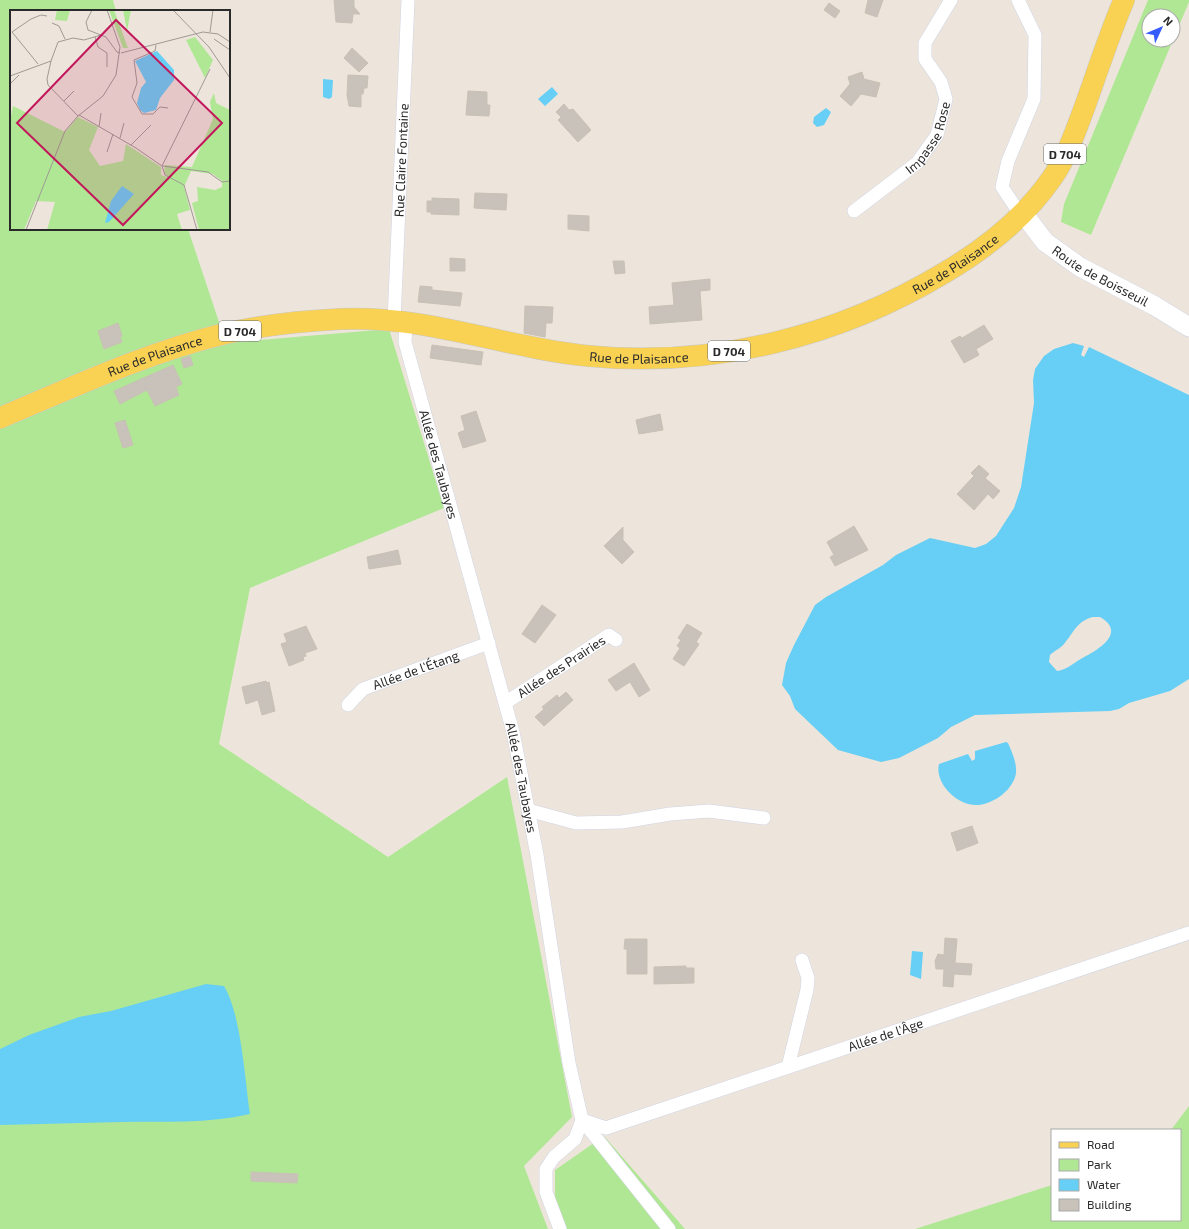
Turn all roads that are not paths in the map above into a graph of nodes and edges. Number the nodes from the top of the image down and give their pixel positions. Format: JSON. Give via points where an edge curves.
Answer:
{"nodes":[{"id":1,"x":408,"y":0,"type":"edge"},
{"id":2,"x":951,"y":0,"type":"edge"},
{"id":3,"x":1018,"y":0,"type":"edge"},
{"id":4,"x":1124,"y":0,"type":"edge"},
{"id":5,"x":854,"y":211,"type":"dead end"},
{"id":6,"x":1020,"y":214,"type":"junction"},
{"id":7,"x":400,"y":321,"type":"junction"},
{"id":8,"x":1189,"y":326,"type":"edge"},
{"id":9,"x":0,"y":418,"type":"edge"},
{"id":10,"x":616,"y":640,"type":"dead end"},
{"id":11,"x":489,"y":643,"type":"junction"},
{"id":12,"x":505,"y":703,"type":"junction"},
{"id":13,"x":348,"y":705,"type":"dead end"},
{"id":14,"x":528,"y":810,"type":"junction"},
{"id":15,"x":764,"y":818,"type":"dead end"},
{"id":16,"x":1189,"y":933,"type":"edge"},
{"id":17,"x":802,"y":960,"type":"dead end"},
{"id":18,"x":788,"y":1067,"type":"junction"},
{"id":19,"x":582,"y":1120,"type":"junction"},
{"id":20,"x":560,"y":1229,"type":"edge"},
{"id":21,"x":669,"y":1229,"type":"edge"}],
"edges":[{"from":1,"to":7,"type":"street","name":"Rue Claire Fontaine"},
{"from":2,"to":5,"type":"street","name":"Impasse Rose","via":[[925,43],[925,59],[941,82],[946,100],[937,135],[917,163]]},
{"from":3,"to":6,"type":"street","via":[[1035,36],[1034,99],[1008,162],[1002,187]]},
{"from":4,"to":6,"type":"main road","name":"Rue de Plaisance","number":"D 704","via":[[1063,159],[1053,177]]},
{"from":6,"to":7,"type":"main road","name":"Rue de Plaisance","number":"D 704","via":[[997,237],[972,256],[896,300],[823,330],[750,348],[661,358],[590,356],[526,347],[441,327]]},
{"from":6,"to":8,"type":"main road","name":"Route de Boisseuil","via":[[1029,221],[1045,242],[1080,267]]},
{"from":7,"to":9,"type":"main road","name":"Rue de Plaisance","number":"D 704","via":[[344,319],[300,322],[224,334],[142,359]]},
{"from":7,"to":11,"type":"street","name":"Allée des Taubayes"},
{"from":10,"to":12,"type":"street","name":"Allée des Prairies","via":[[609,635]]},
{"from":11,"to":12,"type":"street","name":"Allée des Taubayes"},
{"from":11,"to":13,"type":"street","name":"Allée de l'Étang","via":[[363,689]]},
{"from":12,"to":14,"type":"street","name":"Allée des Taubayes"},
{"from":14,"to":15,"type":"street","via":[[576,823],[622,822],[710,811]]},
{"from":14,"to":19,"type":"street","name":"Allée des Taubayes","via":[[569,1063]]},
{"from":16,"to":18,"type":"street","name":"Allée de l'Âge"},
{"from":17,"to":18,"type":"street","via":[[808,978]]},
{"from":18,"to":19,"type":"street","name":"Allée de l'Âge","via":[[606,1128]]},
{"from":19,"to":20,"type":"street","via":[[575,1139],[554,1156],[546,1169],[546,1192]]},
{"from":19,"to":21,"type":"street"}]}
